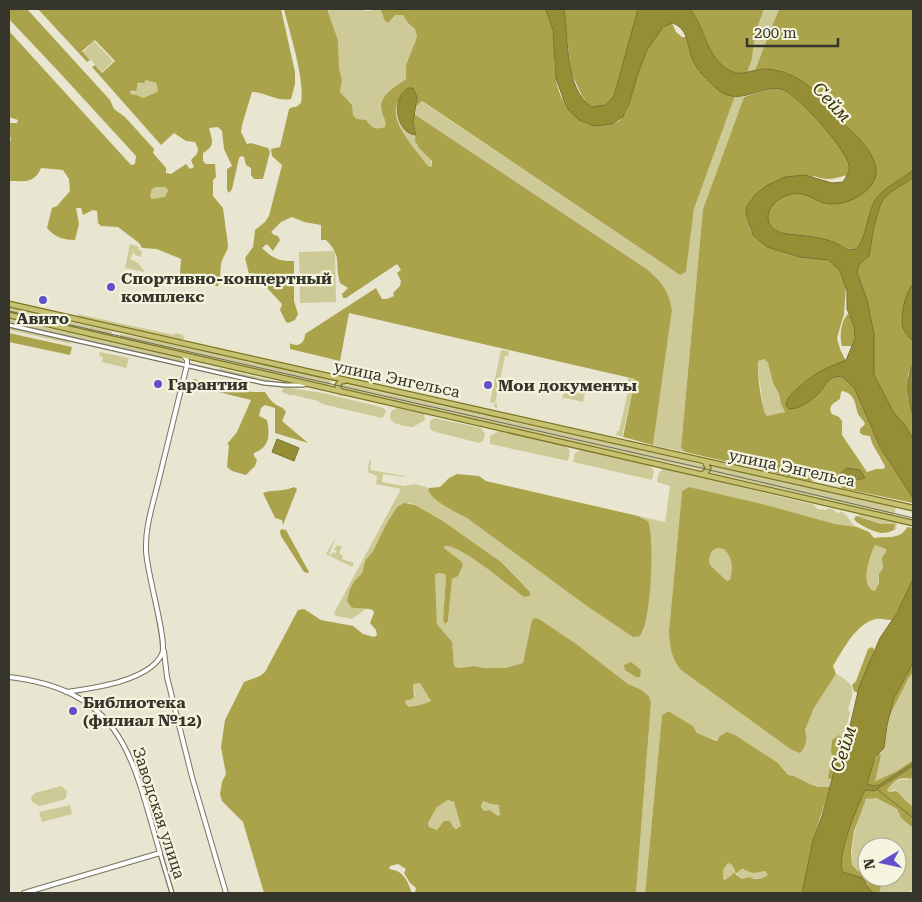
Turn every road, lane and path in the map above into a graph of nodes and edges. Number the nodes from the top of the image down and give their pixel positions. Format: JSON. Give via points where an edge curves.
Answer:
{"nodes":[{"id":1,"x":9,"y":304,"type":"edge"},
{"id":2,"x":9,"y":315,"type":"edge"},
{"id":3,"x":9,"y":325,"type":"edge"},
{"id":4,"x":118,"y":329,"type":"junction"},
{"id":5,"x":116,"y":340,"type":"junction"},
{"id":6,"x":183,"y":355,"type":"junction"},
{"id":7,"x":187,"y":365,"type":"junction"},
{"id":8,"x":325,"y":376,"type":"junction"},
{"id":9,"x":348,"y":381,"type":"junction"},
{"id":10,"x":309,"y":384,"type":"junction"},
{"id":11,"x":322,"y":388,"type":"junction"},
{"id":12,"x":346,"y":393,"type":"junction"},
{"id":13,"x":705,"y":462,"type":"junction"},
{"id":14,"x":702,"y":474,"type":"junction"},
{"id":15,"x":913,"y":508,"type":"edge"},
{"id":16,"x":913,"y":523,"type":"edge"},
{"id":17,"x":163,"y":649,"type":"junction"},
{"id":18,"x":9,"y":677,"type":"edge"},
{"id":19,"x":81,"y":690,"type":"junction"},
{"id":20,"x":66,"y":692,"type":"junction"},
{"id":21,"x":81,"y":699,"type":"junction"},
{"id":22,"x":160,"y":852,"type":"junction"},
{"id":23,"x":24,"y":893,"type":"edge"},
{"id":24,"x":172,"y":893,"type":"edge"},
{"id":25,"x":226,"y":893,"type":"edge"}],
"edges":[{"from":1,"to":4,"type":"main road","name":"улица Энгельса"},
{"from":2,"to":5,"type":"main road","name":"улица Энгельса"},
{"from":3,"to":7,"type":"street"},
{"from":4,"to":5,"type":"main road"},
{"from":4,"to":8,"type":"main road","name":"улица Энгельса"},
{"from":5,"to":6,"type":"main road","name":"улица Энгельса"},
{"from":6,"to":7,"type":"street"},
{"from":6,"to":10,"type":"main road","name":"улица Энгельса"},
{"from":7,"to":10,"type":"street","via":[[264,383]]},
{"from":7,"to":17,"type":"street","via":[[146,536],[148,576]]},
{"from":8,"to":9,"type":"main road","name":"улица Энгельса"},
{"from":8,"to":11,"type":"main road","via":[[332,379],[333,384]]},
{"from":9,"to":12,"type":"main road","via":[[341,381],[338,385]]},
{"from":9,"to":13,"type":"main road","name":"улица Энгельса"},
{"from":10,"to":11,"type":"main road","name":"улица Энгельса"},
{"from":11,"to":12,"type":"main road","name":"улица Энгельса"},
{"from":12,"to":14,"type":"main road","name":"улица Энгельса"},
{"from":13,"to":14,"type":"main road","via":[[708,469]]},
{"from":13,"to":15,"type":"main road","name":"улица Энгельса"},
{"from":14,"to":16,"type":"main road","name":"улица Энгельса"},
{"from":17,"to":19,"type":"street","via":[[158,660],[142,674]]},
{"from":17,"to":25,"type":"street","via":[[192,777]]},
{"from":18,"to":20,"type":"street","name":"Заводская улица"},
{"from":19,"to":20,"type":"street","name":"Заводская улица"},
{"from":19,"to":21,"type":"street","via":[[78,695]]},
{"from":20,"to":21,"type":"street","name":"Заводская улица"},
{"from":21,"to":22,"type":"street","name":"Заводская улица","via":[[101,713],[122,741],[134,768]]},
{"from":22,"to":23,"type":"street"},
{"from":22,"to":24,"type":"street","name":"Заводская улица"}]}
